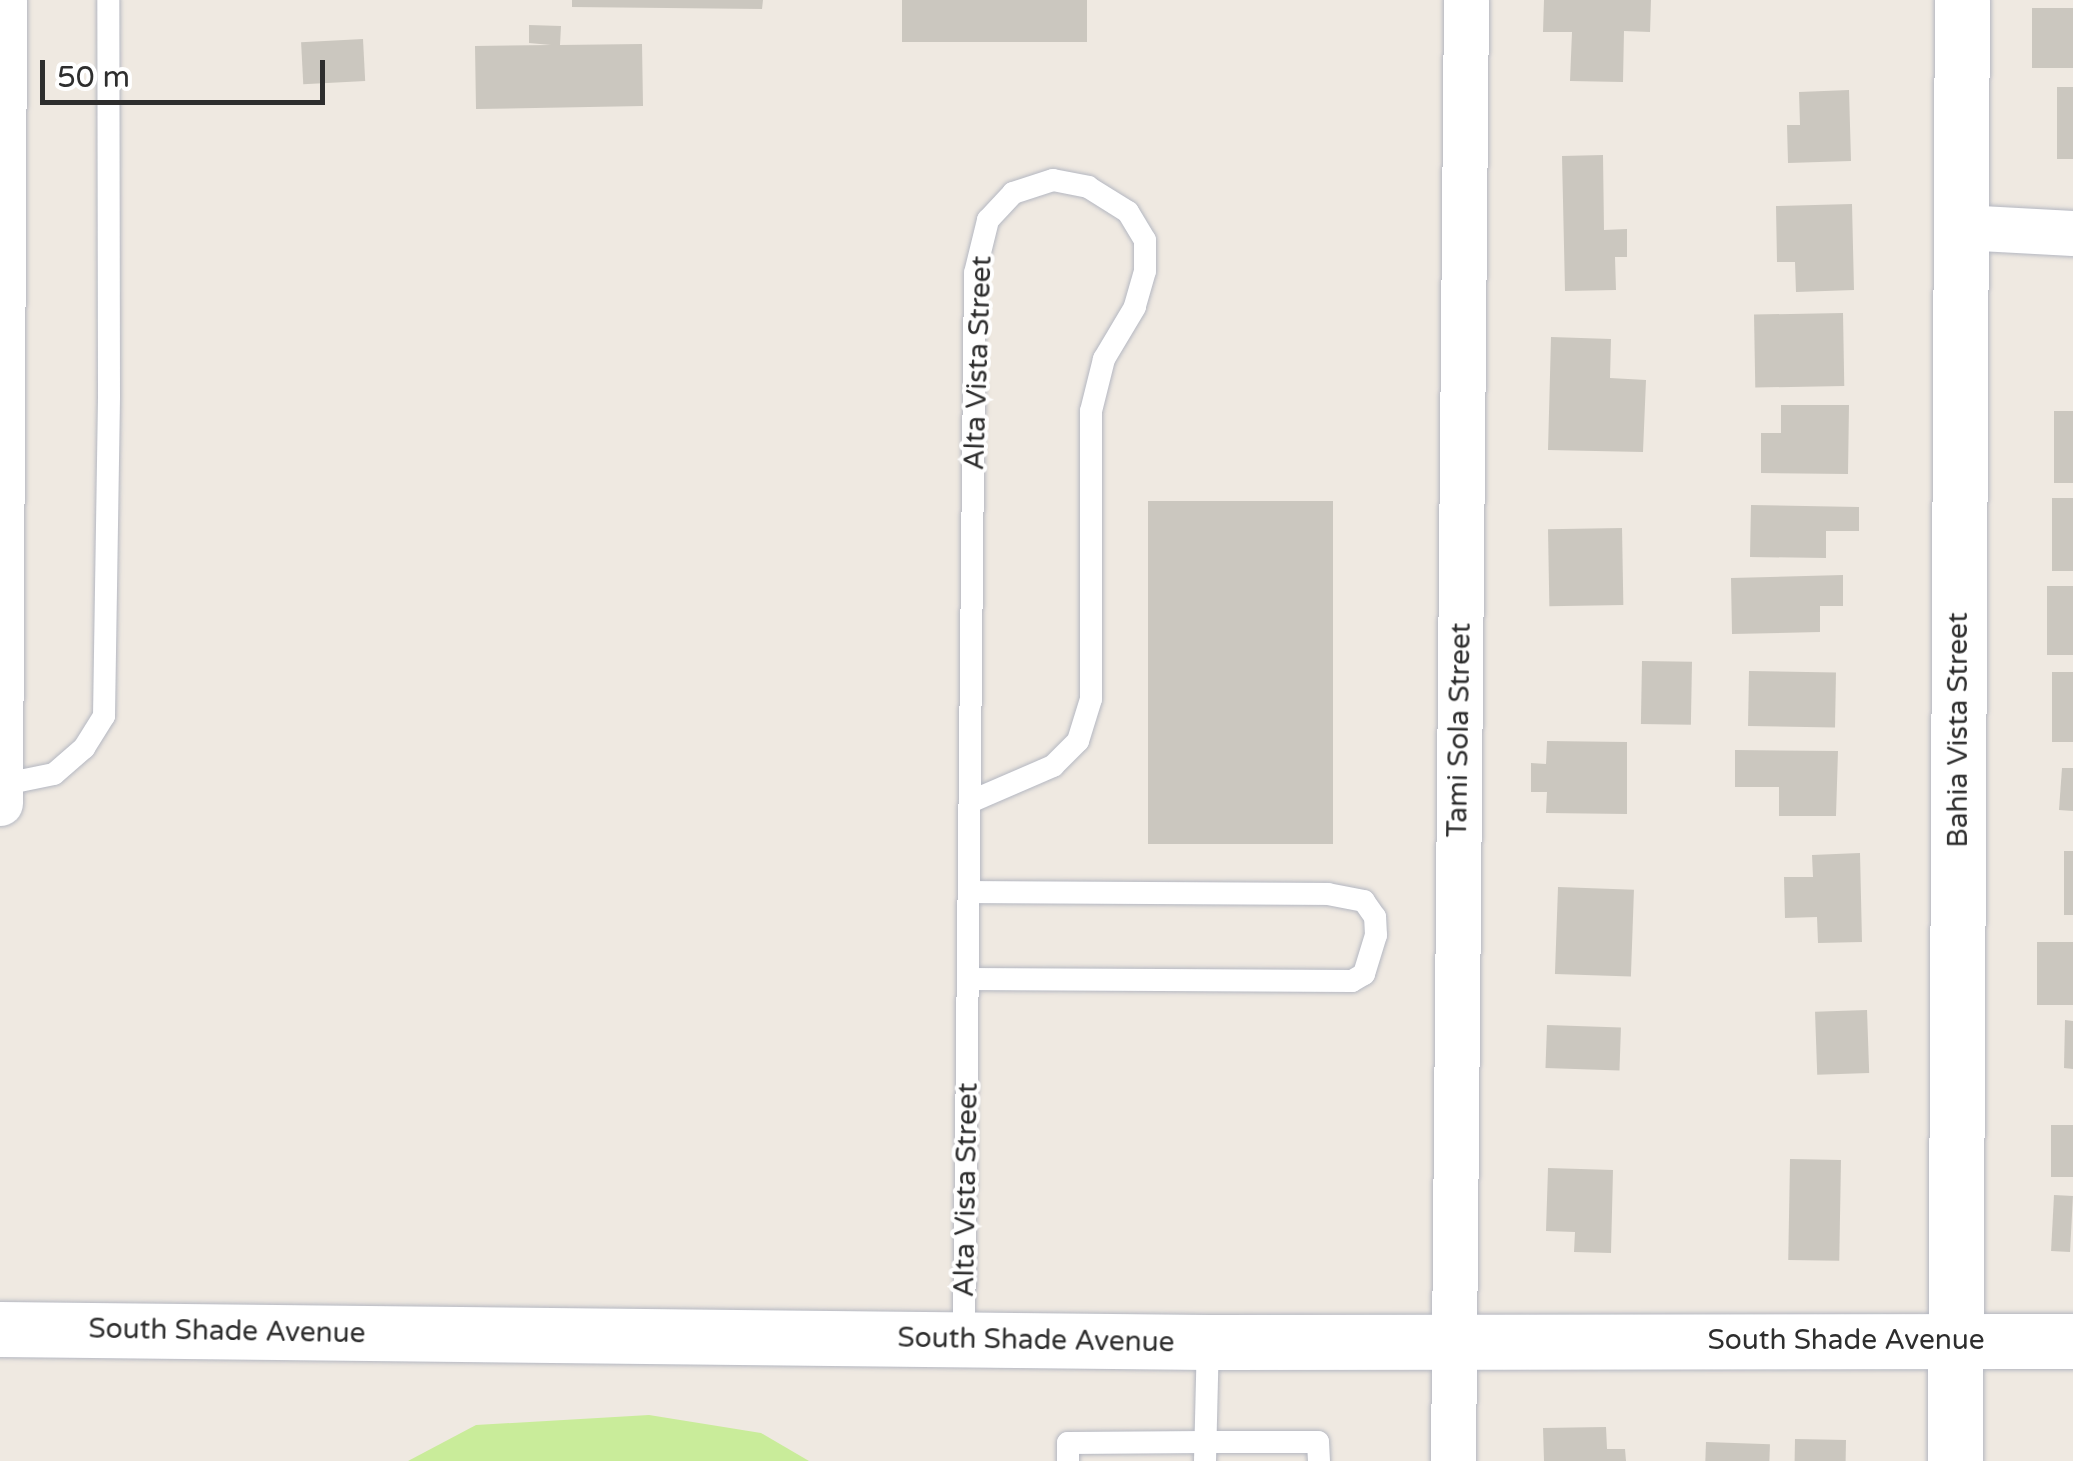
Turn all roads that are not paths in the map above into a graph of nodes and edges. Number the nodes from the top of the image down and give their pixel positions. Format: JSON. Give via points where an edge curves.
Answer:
{"nodes":[{"id":1,"x":4,"y":0,"type":"edge"},
{"id":2,"x":108,"y":0,"type":"edge"},
{"id":3,"x":1466,"y":0,"type":"edge"},
{"id":4,"x":1962,"y":0,"type":"edge"},
{"id":5,"x":1961,"y":227,"type":"junction"},
{"id":6,"x":2073,"y":233,"type":"edge"},
{"id":7,"x":0,"y":785,"type":"edge"},
{"id":8,"x":970,"y":802,"type":"junction"},
{"id":9,"x":0,"y":803,"type":"edge"},
{"id":10,"x":970,"y":892,"type":"junction"},
{"id":11,"x":968,"y":979,"type":"junction"},
{"id":12,"x":0,"y":1329,"type":"edge"},
{"id":13,"x":964,"y":1339,"type":"junction"},
{"id":14,"x":1956,"y":1340,"type":"junction"},
{"id":15,"x":2073,"y":1341,"type":"edge"},
{"id":16,"x":1208,"y":1342,"type":"junction"},
{"id":17,"x":1453,"y":1342,"type":"junction"},
{"id":18,"x":1205,"y":1452,"type":"edge"},
{"id":19,"x":1068,"y":1461,"type":"edge"},
{"id":20,"x":1319,"y":1461,"type":"edge"},
{"id":21,"x":1453,"y":1461,"type":"edge"},
{"id":22,"x":1955,"y":1461,"type":"edge"}],
"edges":[{"from":1,"to":7,"type":"street"},
{"from":2,"to":7,"type":"lane","via":[[104,716],[84,748],[54,774]]},
{"from":3,"to":17,"type":"street","name":"Tami Sola Street"},
{"from":4,"to":5,"type":"street","name":"Bahia Vista Street"},
{"from":5,"to":6,"type":"street"},
{"from":5,"to":14,"type":"street","name":"Bahia Vista Street"},
{"from":7,"to":9,"type":"street"},
{"from":8,"to":8,"type":"lane","name":"Alta Vista Street","via":[[1053,766],[1078,741],[1091,699],[1091,411],[1104,359],[1135,307],[1145,240],[1128,212],[1088,186],[1053,180],[1012,193],[988,220],[975,274]]},
{"from":8,"to":10,"type":"lane","name":"Alta Vista Street"},
{"from":10,"to":11,"type":"lane","name":"Alta Vista Street"},
{"from":10,"to":11,"type":"lane","via":[[1328,894],[1364,901],[1376,935],[1364,974],[1352,982]]},
{"from":11,"to":13,"type":"lane","name":"Alta Vista Street"},
{"from":12,"to":13,"type":"street","name":"South Shade Avenue"},
{"from":13,"to":16,"type":"street","name":"South Shade Avenue"},
{"from":14,"to":15,"type":"street","name":"South Shade Avenue"},
{"from":14,"to":17,"type":"street","name":"South Shade Avenue"},
{"from":14,"to":22,"type":"street","name":"Bahia Vista Street"},
{"from":16,"to":17,"type":"street","name":"South Shade Avenue"},
{"from":16,"to":18,"type":"lane"},
{"from":17,"to":21,"type":"street","name":"Tami Sola Street"},
{"from":18,"to":19,"type":"lane","via":[[1068,1443]]},
{"from":18,"to":20,"type":"lane","via":[[1318,1442]]}]}
